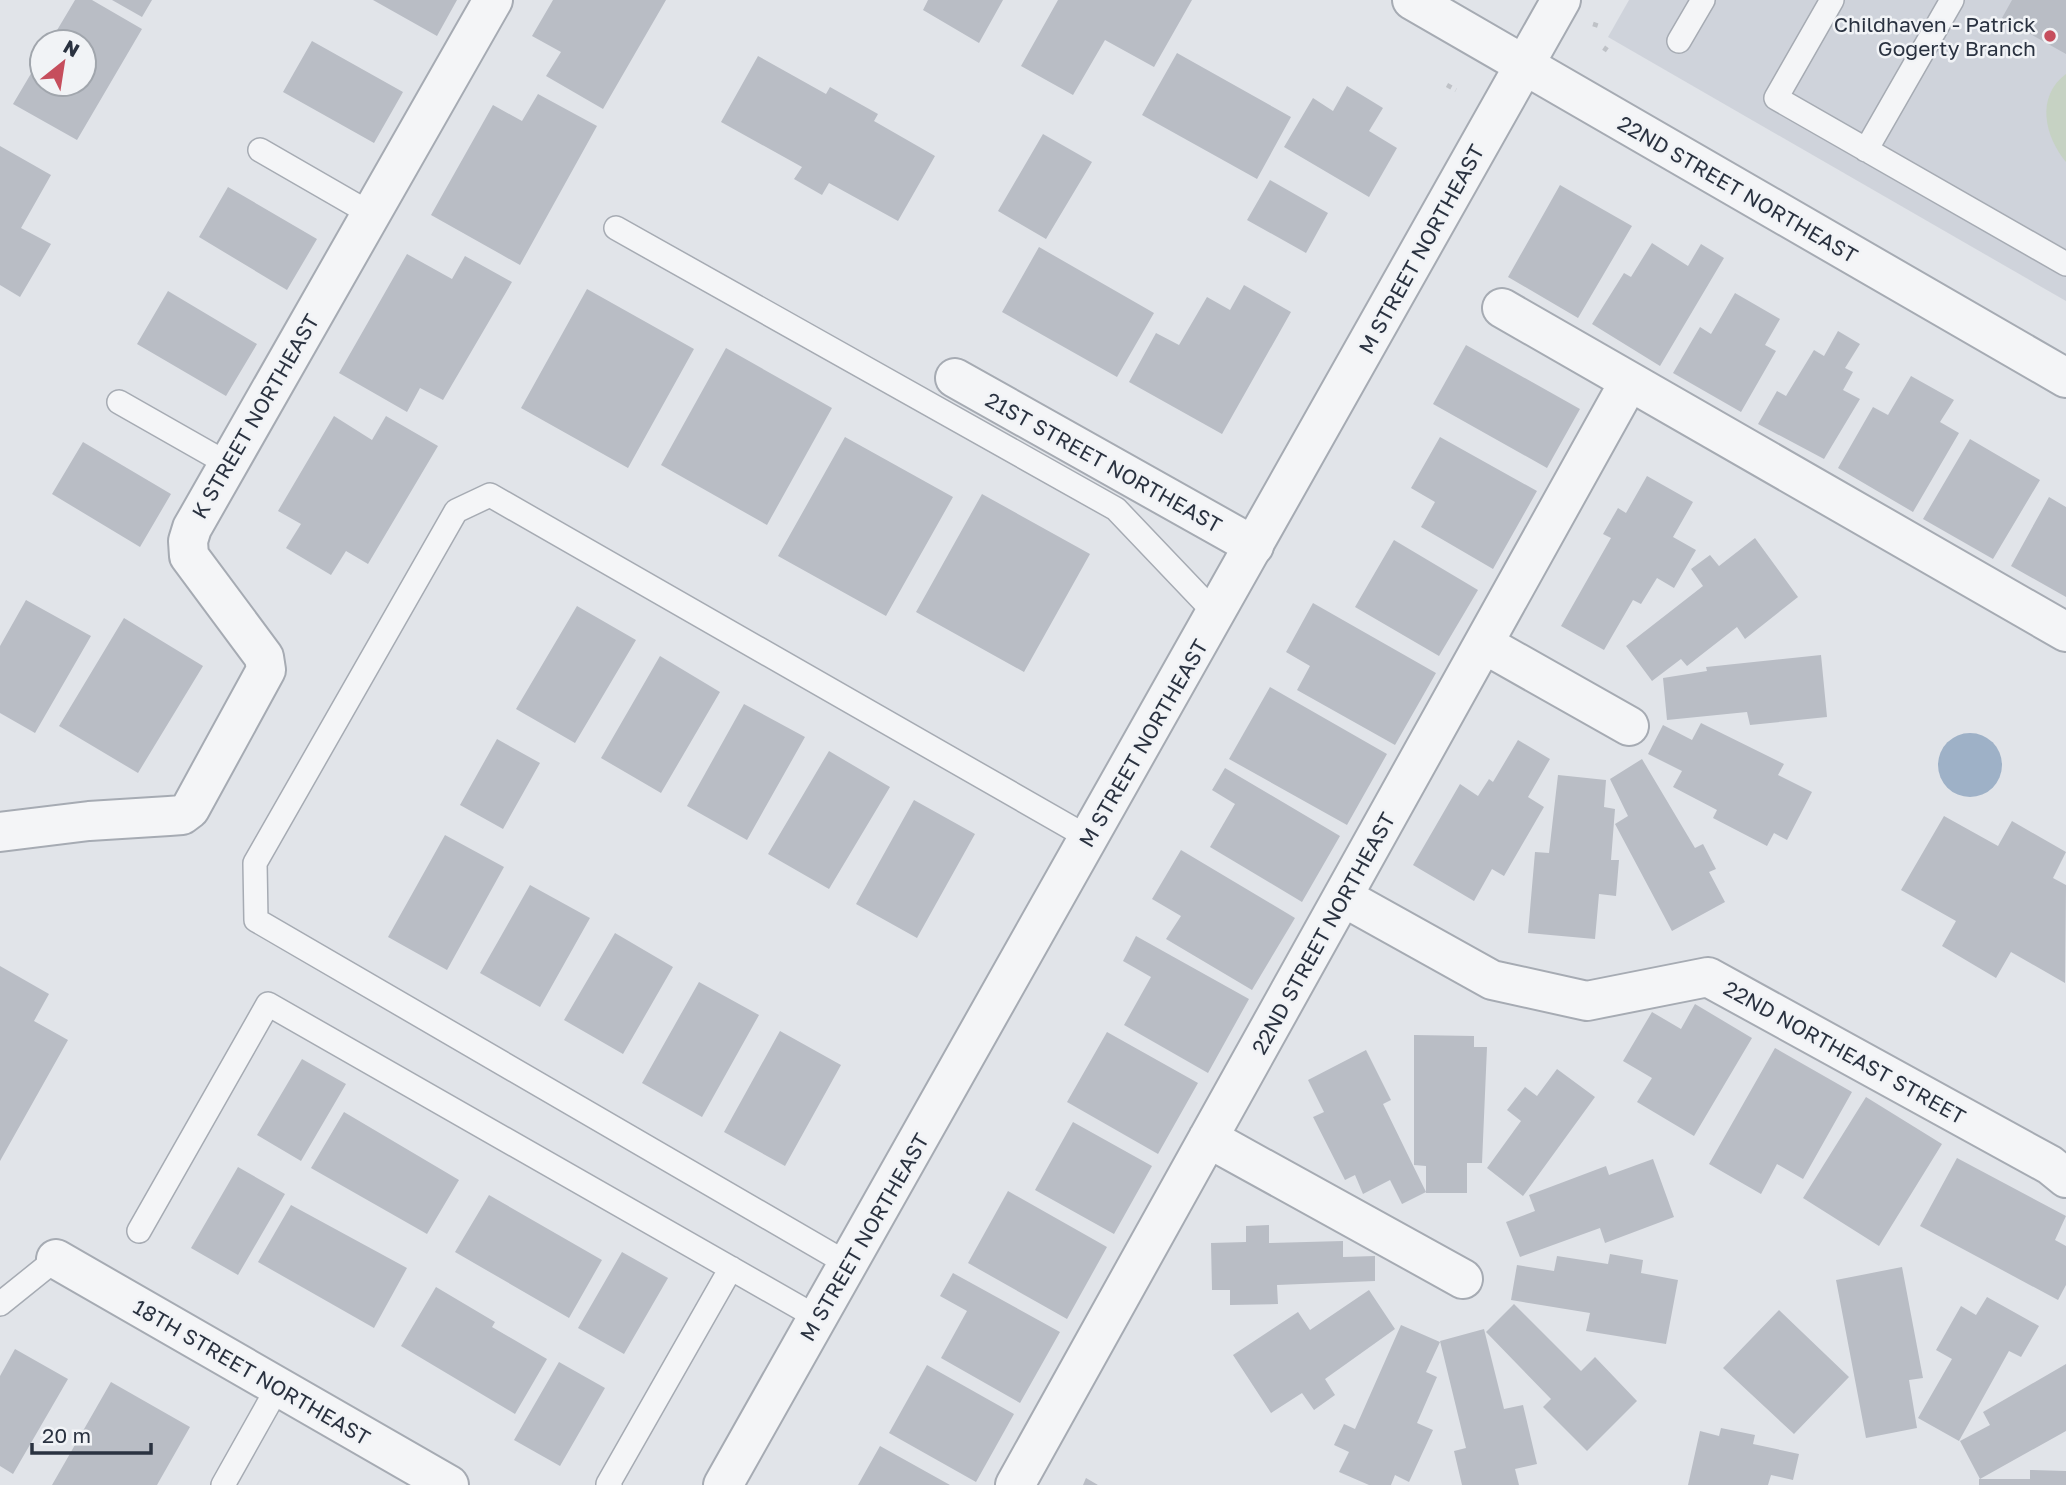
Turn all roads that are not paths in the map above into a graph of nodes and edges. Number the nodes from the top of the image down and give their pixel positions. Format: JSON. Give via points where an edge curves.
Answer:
{"nodes":[{"id":1,"x":493,"y":0,"type":"edge"},
{"id":2,"x":1412,"y":0,"type":"edge"},
{"id":3,"x":1561,"y":0,"type":"edge"},
{"id":4,"x":1703,"y":0,"type":"edge"},
{"id":5,"x":1832,"y":0,"type":"edge"},
{"id":6,"x":1952,"y":0,"type":"edge"},
{"id":7,"x":1679,"y":41,"type":"dead end"},
{"id":8,"x":1523,"y":66,"type":"junction"},
{"id":9,"x":260,"y":150,"type":"dead end"},
{"id":10,"x":1866,"y":150,"type":"junction"},
{"id":11,"x":371,"y":214,"type":"junction"},
{"id":12,"x":616,"y":228,"type":"dead end"},
{"id":13,"x":2066,"y":264,"type":"edge"},
{"id":14,"x":1502,"y":308,"type":"dead end"},
{"id":15,"x":954,"y":378,"type":"dead end"},
{"id":16,"x":2066,"y":378,"type":"edge"},
{"id":17,"x":1629,"y":382,"type":"junction"},
{"id":18,"x":119,"y":402,"type":"dead end"},
{"id":19,"x":228,"y":464,"type":"junction"},
{"id":20,"x":1254,"y":547,"type":"junction"},
{"id":21,"x":1216,"y":614,"type":"junction"},
{"id":22,"x":2066,"y":632,"type":"edge"},
{"id":23,"x":1484,"y":644,"type":"junction"},
{"id":24,"x":1629,"y":726,"type":"dead end"},
{"id":25,"x":0,"y":832,"type":"edge"},
{"id":26,"x":1089,"y":838,"type":"junction"},
{"id":27,"x":1343,"y":897,"type":"junction"},
{"id":28,"x":1208,"y":1138,"type":"junction"},
{"id":29,"x":2066,"y":1178,"type":"edge"},
{"id":30,"x":139,"y":1231,"type":"dead end"},
{"id":31,"x":55,"y":1259,"type":"joint"},
{"id":32,"x":848,"y":1264,"type":"junction"},
{"id":33,"x":730,"y":1268,"type":"junction"},
{"id":34,"x":1463,"y":1279,"type":"dead end"},
{"id":35,"x":0,"y":1304,"type":"edge"},
{"id":36,"x":818,"y":1318,"type":"junction"},
{"id":37,"x":278,"y":1387,"type":"junction"},
{"id":38,"x":223,"y":1485,"type":"edge"},
{"id":39,"x":449,"y":1485,"type":"edge"},
{"id":40,"x":610,"y":1485,"type":"edge"},
{"id":41,"x":723,"y":1485,"type":"edge"},
{"id":42,"x":1015,"y":1485,"type":"edge"}],
"edges":[{"from":1,"to":11,"type":"street","name":"K STREET NORTHEAST"},
{"from":2,"to":8,"type":"street","name":"22ND STREET NORTHEAST"},
{"from":3,"to":8,"type":"street","name":"M STREET NORTHEAST"},
{"from":4,"to":7,"type":"lane"},
{"from":5,"to":10,"type":"lane","via":[[1776,98]]},
{"from":6,"to":10,"type":"lane"},
{"from":8,"to":16,"type":"street","name":"22ND STREET NORTHEAST"},
{"from":8,"to":20,"type":"street","name":"M STREET NORTHEAST"},
{"from":9,"to":11,"type":"lane"},
{"from":10,"to":13,"type":"lane"},
{"from":11,"to":19,"type":"street","name":"K STREET NORTHEAST"},
{"from":12,"to":21,"type":"lane","via":[[1116,509]]},
{"from":14,"to":17,"type":"street"},
{"from":15,"to":20,"type":"street","name":"21ST STREET NORTHEAST"},
{"from":17,"to":22,"type":"street"},
{"from":17,"to":23,"type":"street","name":"22ND STREET NORTHEAST"},
{"from":18,"to":19,"type":"lane"},
{"from":19,"to":25,"type":"street","name":"K STREET NORTHEAST","via":[[192,528],[189,556],[264,657],[267,670],[190,809],[182,815]]},
{"from":20,"to":21,"type":"street","name":"M STREET NORTHEAST"},
{"from":21,"to":26,"type":"street","name":"M STREET NORTHEAST"},
{"from":23,"to":24,"type":"street"},
{"from":23,"to":27,"type":"street","name":"22ND STREET NORTHEAST"},
{"from":26,"to":32,"type":"street","name":"M STREET NORTHEAST"},
{"from":26,"to":32,"type":"lane","via":[[490,495],[456,510],[262,851],[256,863],[256,920]]},
{"from":27,"to":28,"type":"street","name":"22ND STREET NORTHEAST"},
{"from":27,"to":29,"type":"street","name":"22ND NORTHEAST STREET","via":[[1492,980],[1587,1001],[1708,977],[2050,1165]]},
{"from":28,"to":34,"type":"street"},
{"from":28,"to":42,"type":"street","name":"22ND STREET NORTHEAST"},
{"from":30,"to":33,"type":"lane","via":[[268,1004]]},
{"from":31,"to":35,"type":"lane"},
{"from":31,"to":37,"type":"street","name":"18TH STREET NORTHEAST"},
{"from":32,"to":36,"type":"street","name":"M STREET NORTHEAST"},
{"from":33,"to":36,"type":"lane"},
{"from":33,"to":40,"type":"lane"},
{"from":36,"to":41,"type":"street","name":"M STREET NORTHEAST"},
{"from":37,"to":38,"type":"lane"},
{"from":37,"to":39,"type":"street","name":"18TH STREET NORTHEAST"}]}
